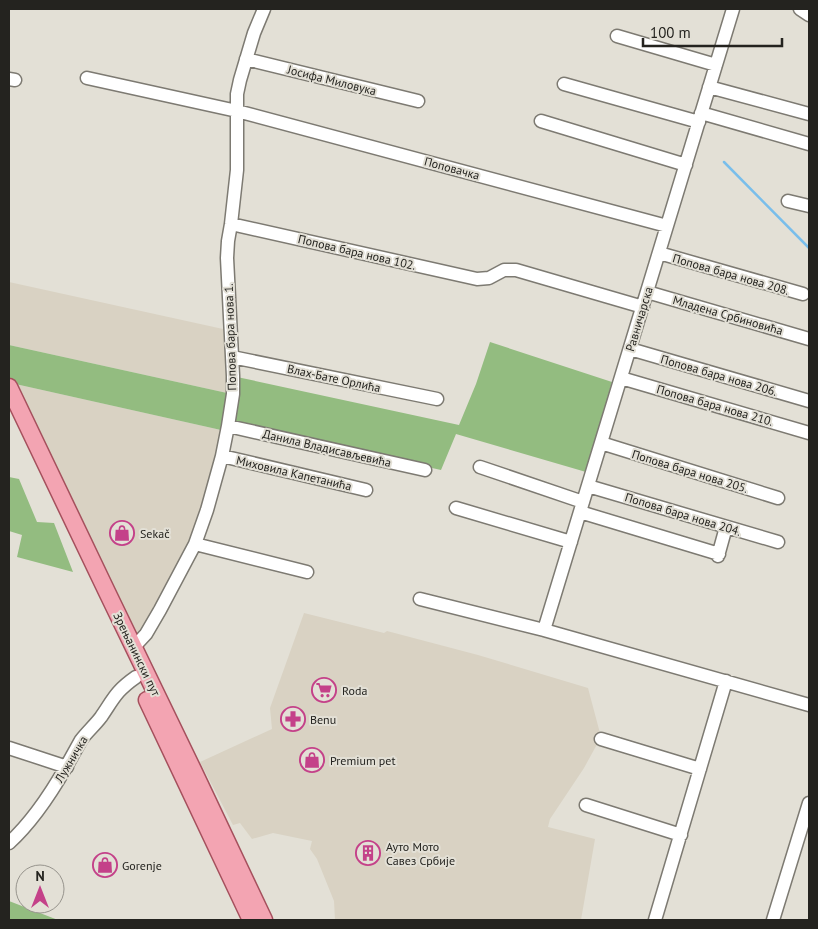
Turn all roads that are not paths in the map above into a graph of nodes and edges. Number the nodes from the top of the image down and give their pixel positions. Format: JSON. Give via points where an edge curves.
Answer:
{"nodes":[{"id":1,"x":264,"y":9,"type":"edge"},
{"id":2,"x":733,"y":9,"type":"edge"},
{"id":3,"x":800,"y":9,"type":"edge"},
{"id":4,"x":809,"y":15,"type":"edge"},
{"id":5,"x":617,"y":36,"type":"dead end"},
{"id":6,"x":246,"y":59,"type":"junction"},
{"id":7,"x":716,"y":65,"type":"junction"},
{"id":8,"x":87,"y":78,"type":"dead end"},
{"id":9,"x":564,"y":84,"type":"dead end"},
{"id":10,"x":709,"y":87,"type":"junction"},
{"id":11,"x":418,"y":101,"type":"dead end"},
{"id":12,"x":237,"y":111,"type":"junction"},
{"id":13,"x":809,"y":114,"type":"edge"},
{"id":14,"x":700,"y":118,"type":"junction"},
{"id":15,"x":541,"y":121,"type":"dead end"},
{"id":16,"x":809,"y":144,"type":"edge"},
{"id":17,"x":686,"y":165,"type":"junction"},
{"id":18,"x":788,"y":201,"type":"dead end"},
{"id":19,"x":809,"y":206,"type":"edge"},
{"id":20,"x":231,"y":224,"type":"junction"},
{"id":21,"x":667,"y":226,"type":"junction"},
{"id":22,"x":659,"y":253,"type":"junction"},
{"id":23,"x":647,"y":292,"type":"junction"},
{"id":24,"x":803,"y":294,"type":"dead end"},
{"id":25,"x":643,"y":307,"type":"junction"},
{"id":26,"x":809,"y":339,"type":"edge"},
{"id":27,"x":630,"y":350,"type":"junction"},
{"id":28,"x":232,"y":357,"type":"junction"},
{"id":29,"x":621,"y":378,"type":"junction"},
{"id":30,"x":9,"y":387,"type":"edge"},
{"id":31,"x":437,"y":399,"type":"dead end"},
{"id":32,"x":809,"y":402,"type":"edge"},
{"id":33,"x":9,"y":408,"type":"edge"},
{"id":34,"x":228,"y":426,"type":"junction"},
{"id":35,"x":809,"y":433,"type":"edge"},
{"id":36,"x":601,"y":444,"type":"junction"},
{"id":37,"x":222,"y":456,"type":"junction"},
{"id":38,"x":480,"y":467,"type":"dead end"},
{"id":39,"x":425,"y":470,"type":"dead end"},
{"id":40,"x":588,"y":486,"type":"junction"},
{"id":41,"x":366,"y":490,"type":"dead end"},
{"id":42,"x":778,"y":498,"type":"dead end"},
{"id":43,"x":582,"y":507,"type":"junction"},
{"id":44,"x":456,"y":508,"type":"dead end"},
{"id":45,"x":726,"y":527,"type":"junction"},
{"id":46,"x":571,"y":542,"type":"junction"},
{"id":47,"x":778,"y":542,"type":"dead end"},
{"id":48,"x":195,"y":544,"type":"junction"},
{"id":49,"x":307,"y":572,"type":"dead end"},
{"id":50,"x":420,"y":599,"type":"dead end"},
{"id":51,"x":544,"y":630,"type":"junction"},
{"id":52,"x":134,"y":648,"type":"junction"},
{"id":53,"x":136,"y":677,"type":"junction"},
{"id":54,"x":726,"y":681,"type":"junction"},
{"id":55,"x":809,"y":705,"type":"edge"},
{"id":56,"x":601,"y":738,"type":"dead end"},
{"id":57,"x":9,"y":748,"type":"edge"},
{"id":58,"x":67,"y":767,"type":"junction"},
{"id":59,"x":700,"y":768,"type":"junction"},
{"id":60,"x":809,"y":803,"type":"edge"},
{"id":61,"x":586,"y":805,"type":"dead end"},
{"id":62,"x":681,"y":835,"type":"junction"},
{"id":63,"x":9,"y":843,"type":"edge"},
{"id":64,"x":251,"y":920,"type":"edge"},
{"id":65,"x":264,"y":920,"type":"edge"},
{"id":66,"x":655,"y":920,"type":"edge"},
{"id":67,"x":773,"y":920,"type":"edge"}],
"edges":[{"from":1,"to":6,"type":"street","name":"Попова бара нова 1."},
{"from":2,"to":7,"type":"street","name":"Равничарска"},
{"from":3,"to":4,"type":"street"},
{"from":5,"to":7,"type":"street"},
{"from":6,"to":11,"type":"street","name":"Јосифа Миловука"},
{"from":6,"to":12,"type":"street","name":"Попова бара нова 1.","via":[[238,86]]},
{"from":7,"to":10,"type":"street","name":"Равничарска"},
{"from":8,"to":12,"type":"street","name":"Поповачка"},
{"from":9,"to":14,"type":"street"},
{"from":10,"to":13,"type":"street"},
{"from":10,"to":14,"type":"street","name":"Равничарска"},
{"from":12,"to":20,"type":"street","name":"Попова бара нова 1.","via":[[238,157]]},
{"from":12,"to":21,"type":"street","name":"Поповачка"},
{"from":14,"to":16,"type":"street"},
{"from":14,"to":17,"type":"street","name":"Равничарска"},
{"from":15,"to":17,"type":"street"},
{"from":17,"to":21,"type":"street","name":"Равничарска"},
{"from":18,"to":19,"type":"street"},
{"from":20,"to":25,"type":"street","name":"Попова бара нова 102.","via":[[483,279],[507,269]]},
{"from":20,"to":28,"type":"street","name":"Попова бара нова 1.","via":[[227,258]]},
{"from":21,"to":22,"type":"street","name":"Равничарска"},
{"from":22,"to":23,"type":"street","name":"Равничарска"},
{"from":22,"to":24,"type":"street","name":"Попова бара нова 208."},
{"from":23,"to":25,"type":"street","name":"Равничарска"},
{"from":23,"to":26,"type":"street","name":"Младена Србиновића"},
{"from":25,"to":27,"type":"street","name":"Равничарска"},
{"from":27,"to":29,"type":"street","name":"Равничарска"},
{"from":27,"to":32,"type":"street","name":"Попова бара нова 206."},
{"from":28,"to":31,"type":"street","name":"Влах-Бате Орлића"},
{"from":28,"to":34,"type":"street","name":"Попова бара нова 1.","via":[[232,402]]},
{"from":29,"to":35,"type":"street","name":"Попова бара нова 210."},
{"from":29,"to":36,"type":"street","name":"Равничарска"},
{"from":30,"to":52,"type":"main road","name":"Зрењанински пут"},
{"from":33,"to":53,"type":"main road","name":"Зрењанински пут"},
{"from":34,"to":37,"type":"street","name":"Попова бара нова 1."},
{"from":34,"to":39,"type":"street","name":"Данила Владисављевића"},
{"from":36,"to":40,"type":"street","name":"Равничарска"},
{"from":36,"to":42,"type":"street","name":"Попова бара нова 205."},
{"from":37,"to":41,"type":"street","name":"Миховила Капетанића"},
{"from":37,"to":48,"type":"street","name":"Попова бара нова 1."},
{"from":38,"to":43,"type":"street"},
{"from":40,"to":43,"type":"street","name":"Равничарска"},
{"from":40,"to":45,"type":"street","name":"Попова бара нова 204."},
{"from":43,"to":45,"type":"street","via":[[718,555]]},
{"from":43,"to":46,"type":"street","name":"Равничарска"},
{"from":44,"to":46,"type":"street"},
{"from":45,"to":47,"type":"street","name":"Попова бара нова 204."},
{"from":46,"to":51,"type":"street","name":"Равничарска"},
{"from":48,"to":49,"type":"street"},
{"from":48,"to":52,"type":"street","name":"Попова бара нова 1.","via":[[146,634]]},
{"from":50,"to":51,"type":"street"},
{"from":51,"to":54,"type":"street"},
{"from":52,"to":65,"type":"main road","name":"Зрењанински пут"},
{"from":53,"to":58,"type":"street","name":"Лужничка","via":[[117,692],[82,738]]},
{"from":53,"to":64,"type":"main road","name":"Зрењанински пут"},
{"from":54,"to":55,"type":"street"},
{"from":54,"to":59,"type":"street"},
{"from":56,"to":59,"type":"street"},
{"from":57,"to":58,"type":"street"},
{"from":58,"to":63,"type":"street","name":"Лужничка","via":[[32,818]]},
{"from":59,"to":62,"type":"street"},
{"from":60,"to":67,"type":"street"},
{"from":61,"to":62,"type":"street"},
{"from":62,"to":66,"type":"street"}]}
